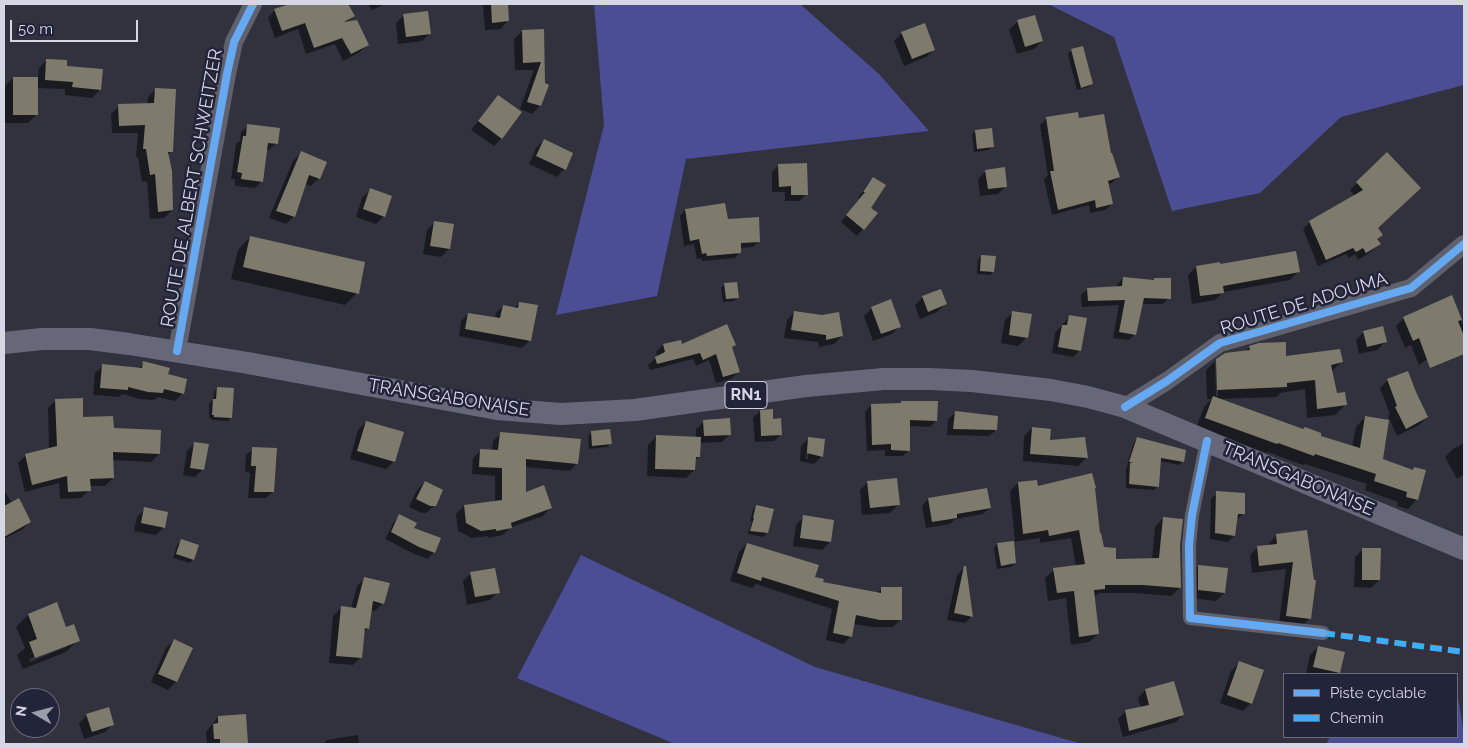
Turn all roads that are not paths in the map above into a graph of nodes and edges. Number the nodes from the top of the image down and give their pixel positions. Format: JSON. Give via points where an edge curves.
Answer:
{"nodes":[{"id":1,"x":253,"y":4,"type":"edge"},
{"id":2,"x":1464,"y":244,"type":"edge"},
{"id":3,"x":4,"y":343,"type":"edge"},
{"id":4,"x":177,"y":351,"type":"junction"},
{"id":5,"x":1125,"y":407,"type":"junction"},
{"id":6,"x":1208,"y":441,"type":"junction"},
{"id":7,"x":1464,"y":549,"type":"edge"},
{"id":8,"x":1323,"y":633,"type":"dead end"}],
"edges":[{"from":1,"to":4,"type":"street","name":"ROUTE DE ALBERT SCHWEITZER","via":[[234,42]]},
{"from":2,"to":5,"type":"street","name":"ROUTE DE ADOUMA","via":[[1410,288],[1220,343]]},
{"from":3,"to":4,"type":"highway","name":"TRANSGABONAISE","number":"RN1","via":[[90,339]]},
{"from":4,"to":5,"type":"highway","name":"TRANSGABONAISE","number":"RN1","via":[[497,410],[536,413],[627,410],[806,386],[902,379],[1010,385],[1088,397]]},
{"from":5,"to":6,"type":"highway","name":"TRANSGABONAISE","number":"RN1"},
{"from":6,"to":7,"type":"highway","name":"TRANSGABONAISE","number":"RN1"},
{"from":6,"to":8,"type":"street","via":[[1192,515],[1190,618]]}]}
